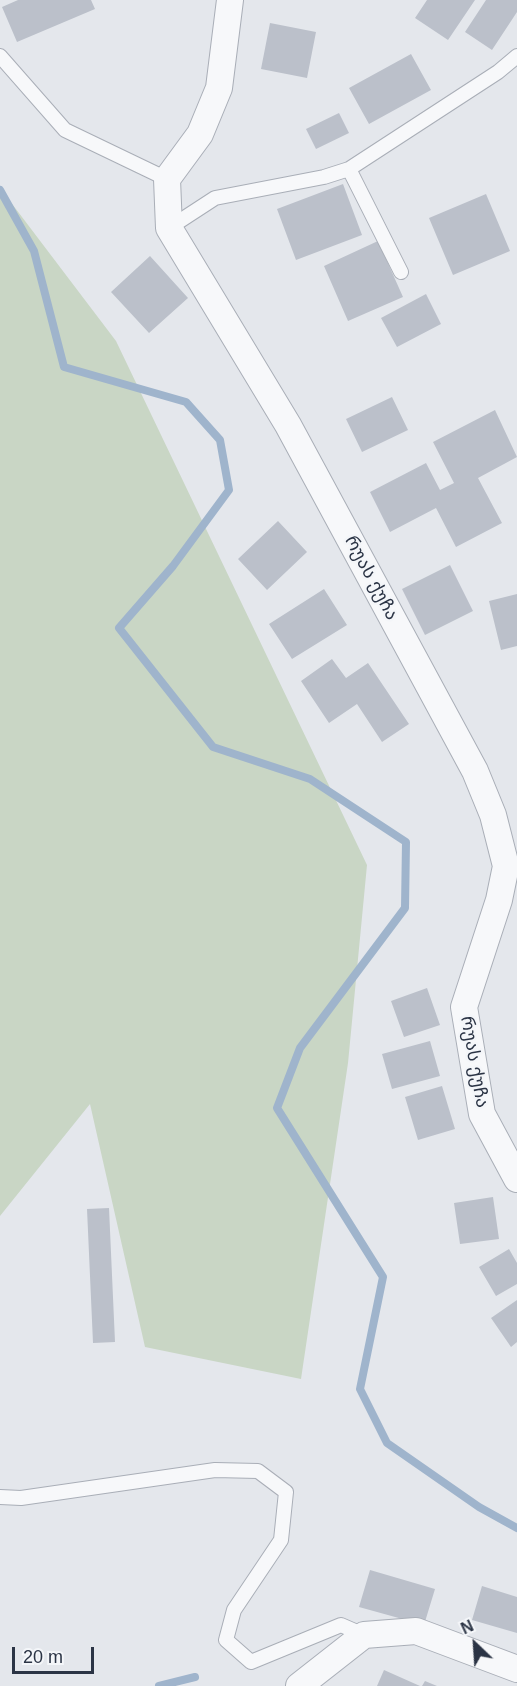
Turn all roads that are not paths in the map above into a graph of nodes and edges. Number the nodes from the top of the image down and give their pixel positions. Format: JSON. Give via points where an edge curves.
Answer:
{"nodes":[{"id":1,"x":230,"y":0,"type":"edge"},
{"id":2,"x":0,"y":56,"type":"edge"},
{"id":3,"x":517,"y":57,"type":"edge"},
{"id":4,"x":349,"y":169,"type":"junction"},
{"id":5,"x":167,"y":179,"type":"junction"},
{"id":6,"x":169,"y":228,"type":"junction"},
{"id":7,"x":401,"y":272,"type":"dead end"},
{"id":8,"x":517,"y":1179,"type":"edge"},
{"id":9,"x":0,"y":1497,"type":"edge"},
{"id":10,"x":364,"y":1635,"type":"junction"},
{"id":11,"x":517,"y":1669,"type":"edge"},
{"id":12,"x":299,"y":1686,"type":"edge"}],
"edges":[{"from":1,"to":5,"type":"street","via":[[219,88],[200,134]]},
{"from":2,"to":5,"type":"lane","via":[[65,130]]},
{"from":3,"to":4,"type":"lane"},
{"from":4,"to":6,"type":"lane","via":[[215,198]]},
{"from":4,"to":7,"type":"lane"},
{"from":5,"to":6,"type":"street","name":"რუას ქუჩა"},
{"from":6,"to":8,"type":"street","name":"რუას ქუჩა","via":[[288,425],[475,771],[493,815],[506,866],[464,1007],[482,1114]]},
{"from":9,"to":10,"type":"lane","via":[[21,1498],[215,1470],[258,1471],[286,1492],[281,1540],[234,1610],[226,1640],[251,1662],[341,1625]]},
{"from":10,"to":11,"type":"street","via":[[416,1631]]},
{"from":10,"to":12,"type":"street"}]}
